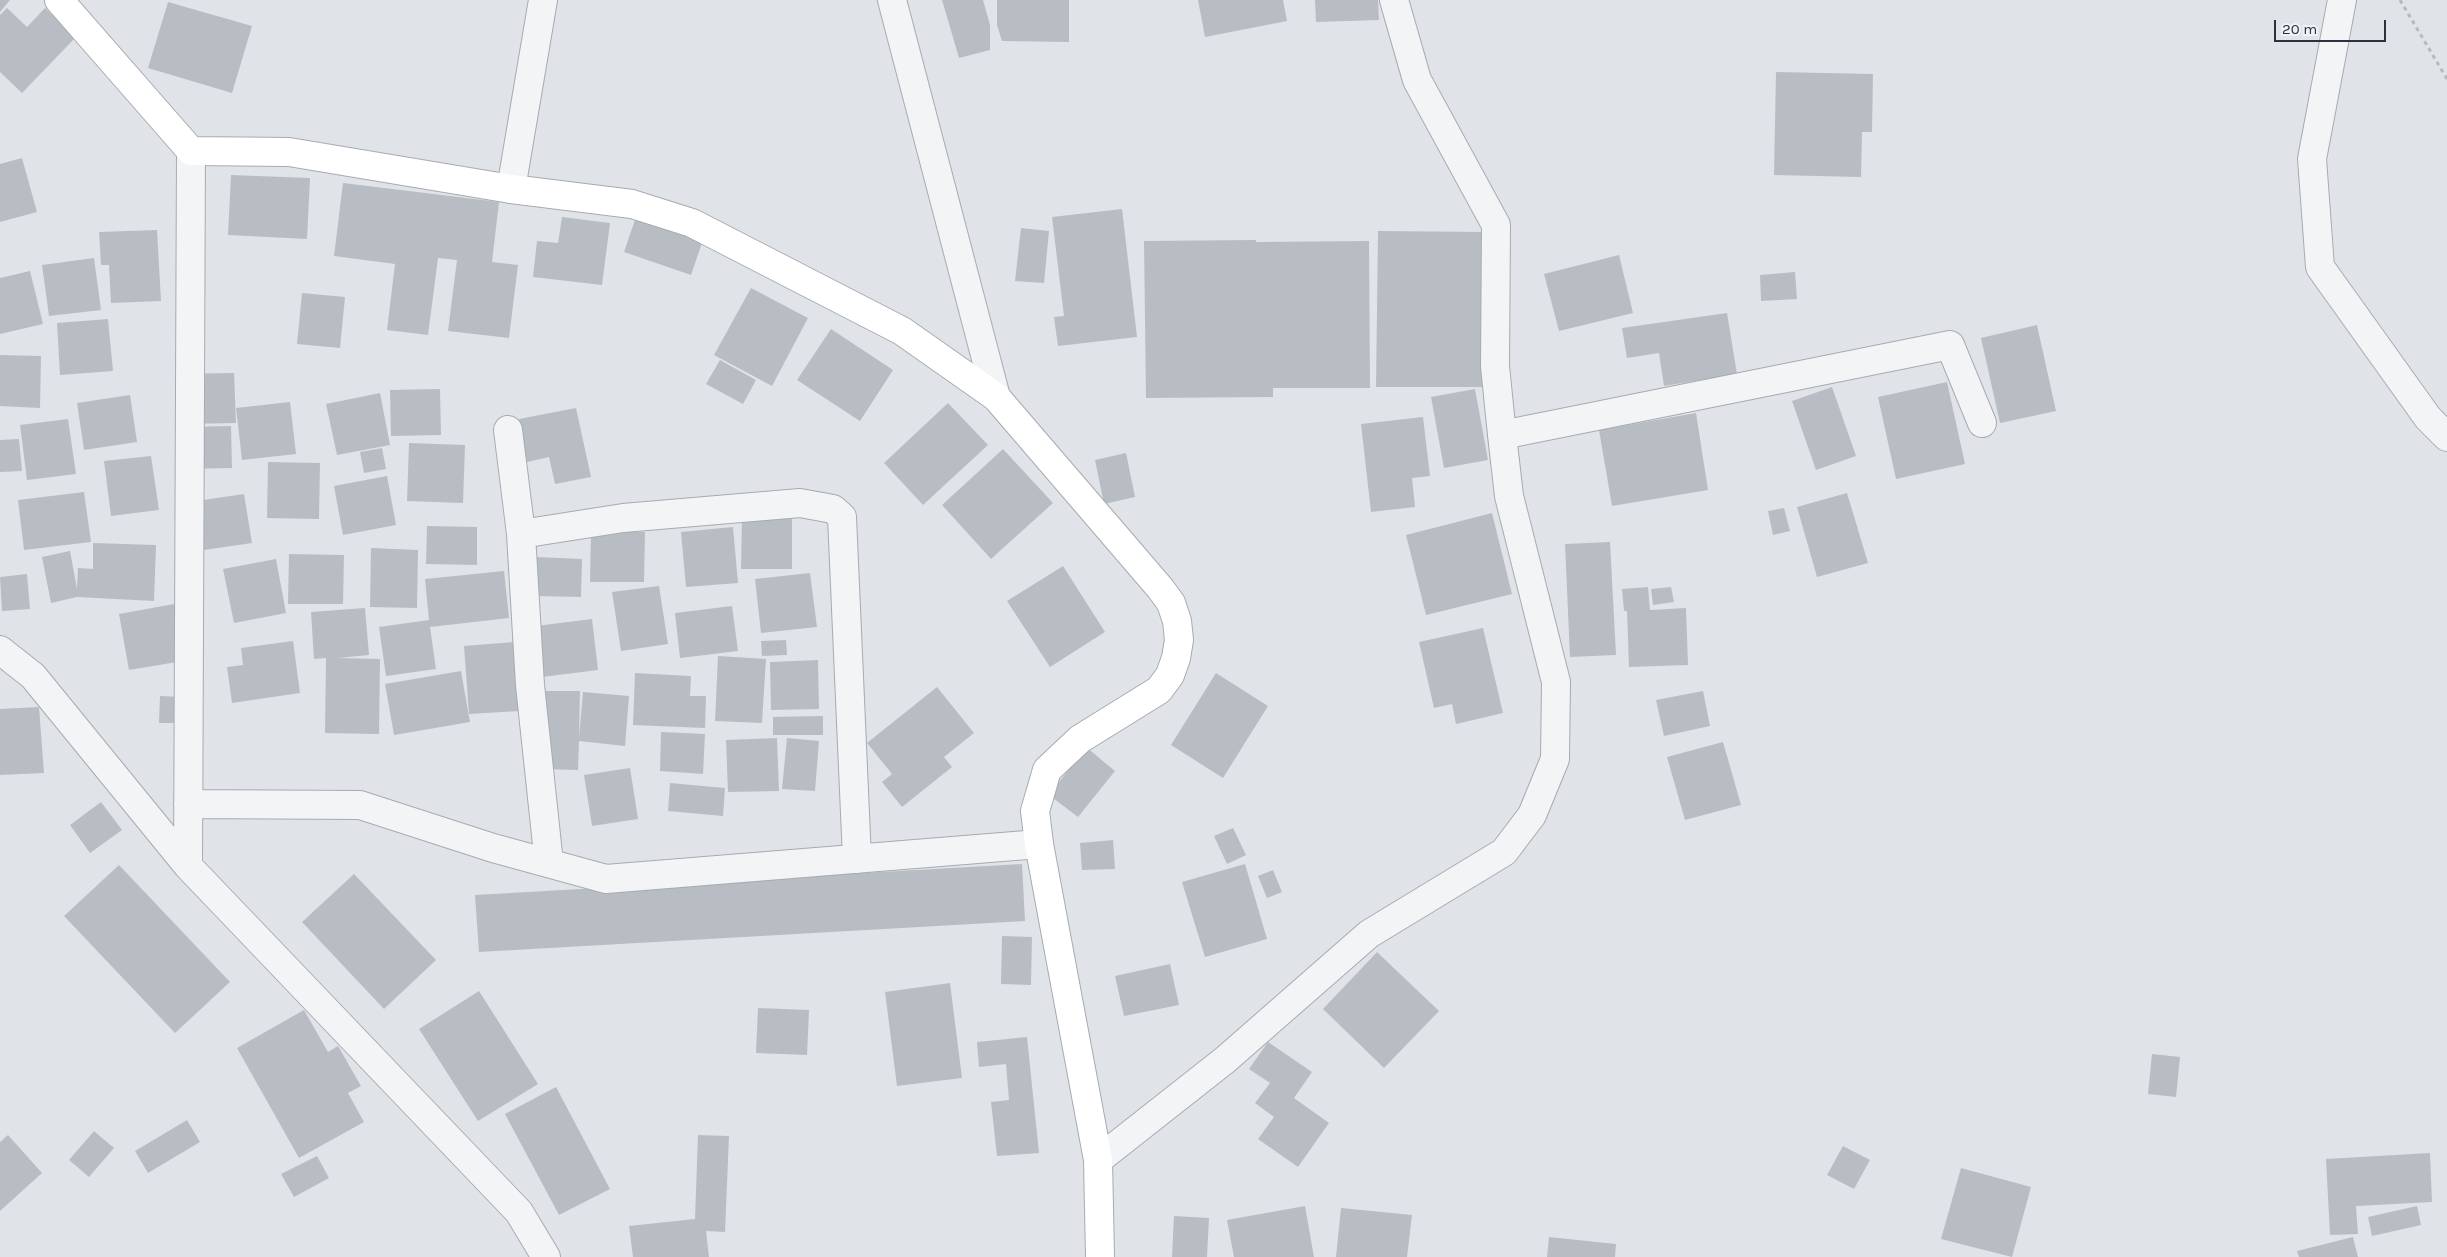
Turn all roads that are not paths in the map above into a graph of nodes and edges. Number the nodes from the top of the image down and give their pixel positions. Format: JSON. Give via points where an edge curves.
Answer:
{"nodes":[{"id":1,"x":59,"y":0,"type":"edge"},
{"id":2,"x":543,"y":0,"type":"edge"},
{"id":3,"x":892,"y":0,"type":"edge"},
{"id":4,"x":1394,"y":0,"type":"edge"},
{"id":5,"x":2342,"y":0,"type":"edge"},
{"id":6,"x":191,"y":151,"type":"junction"},
{"id":7,"x":511,"y":189,"type":"junction"},
{"id":8,"x":996,"y":397,"type":"junction"},
{"id":9,"x":1982,"y":423,"type":"dead end"},
{"id":10,"x":508,"y":430,"type":"dead end"},
{"id":11,"x":1502,"y":436,"type":"junction"},
{"id":12,"x":2447,"y":437,"type":"edge"},
{"id":13,"x":521,"y":534,"type":"junction"},
{"id":14,"x":0,"y":650,"type":"edge"},
{"id":15,"x":188,"y":804,"type":"junction"},
{"id":16,"x":1039,"y":844,"type":"junction"},
{"id":17,"x":857,"y":859,"type":"junction"},
{"id":18,"x":549,"y":863,"type":"junction"},
{"id":19,"x":188,"y":866,"type":"junction"},
{"id":20,"x":1098,"y":1160,"type":"junction"},
{"id":21,"x":546,"y":1257,"type":"edge"},
{"id":22,"x":1100,"y":1257,"type":"edge"}],
"edges":[{"from":1,"to":6,"type":"street"},
{"from":2,"to":7,"type":"street"},
{"from":3,"to":8,"type":"street"},
{"from":4,"to":11,"type":"street","via":[[1417,80],[1496,225],[1495,366]]},
{"from":5,"to":12,"type":"street","via":[[2312,159],[2320,267],[2428,418]]},
{"from":6,"to":7,"type":"street","via":[[289,152]]},
{"from":6,"to":15,"type":"street"},
{"from":7,"to":8,"type":"street","via":[[632,204],[692,223],[902,331]]},
{"from":8,"to":16,"type":"street","via":[[1160,588],[1177,621],[1179,640],[1170,675],[1160,690],[1080,739],[1047,770],[1035,811]]},
{"from":9,"to":11,"type":"street","via":[[1950,345]]},
{"from":10,"to":13,"type":"street"},
{"from":11,"to":20,"type":"street","via":[[1509,496],[1556,682],[1555,759],[1532,815],[1504,852],[1369,934],[1225,1060]]},
{"from":13,"to":17,"type":"street","via":[[622,518],[800,502],[833,509],[842,517]]},
{"from":13,"to":18,"type":"street","via":[[530,685]]},
{"from":14,"to":19,"type":"street","via":[[34,676]]},
{"from":15,"to":18,"type":"street","via":[[360,805]]},
{"from":15,"to":19,"type":"street"},
{"from":16,"to":17,"type":"street"},
{"from":16,"to":20,"type":"street"},
{"from":17,"to":18,"type":"street","via":[[606,879]]},
{"from":19,"to":21,"type":"street","via":[[519,1212]]},
{"from":20,"to":22,"type":"street"}]}
